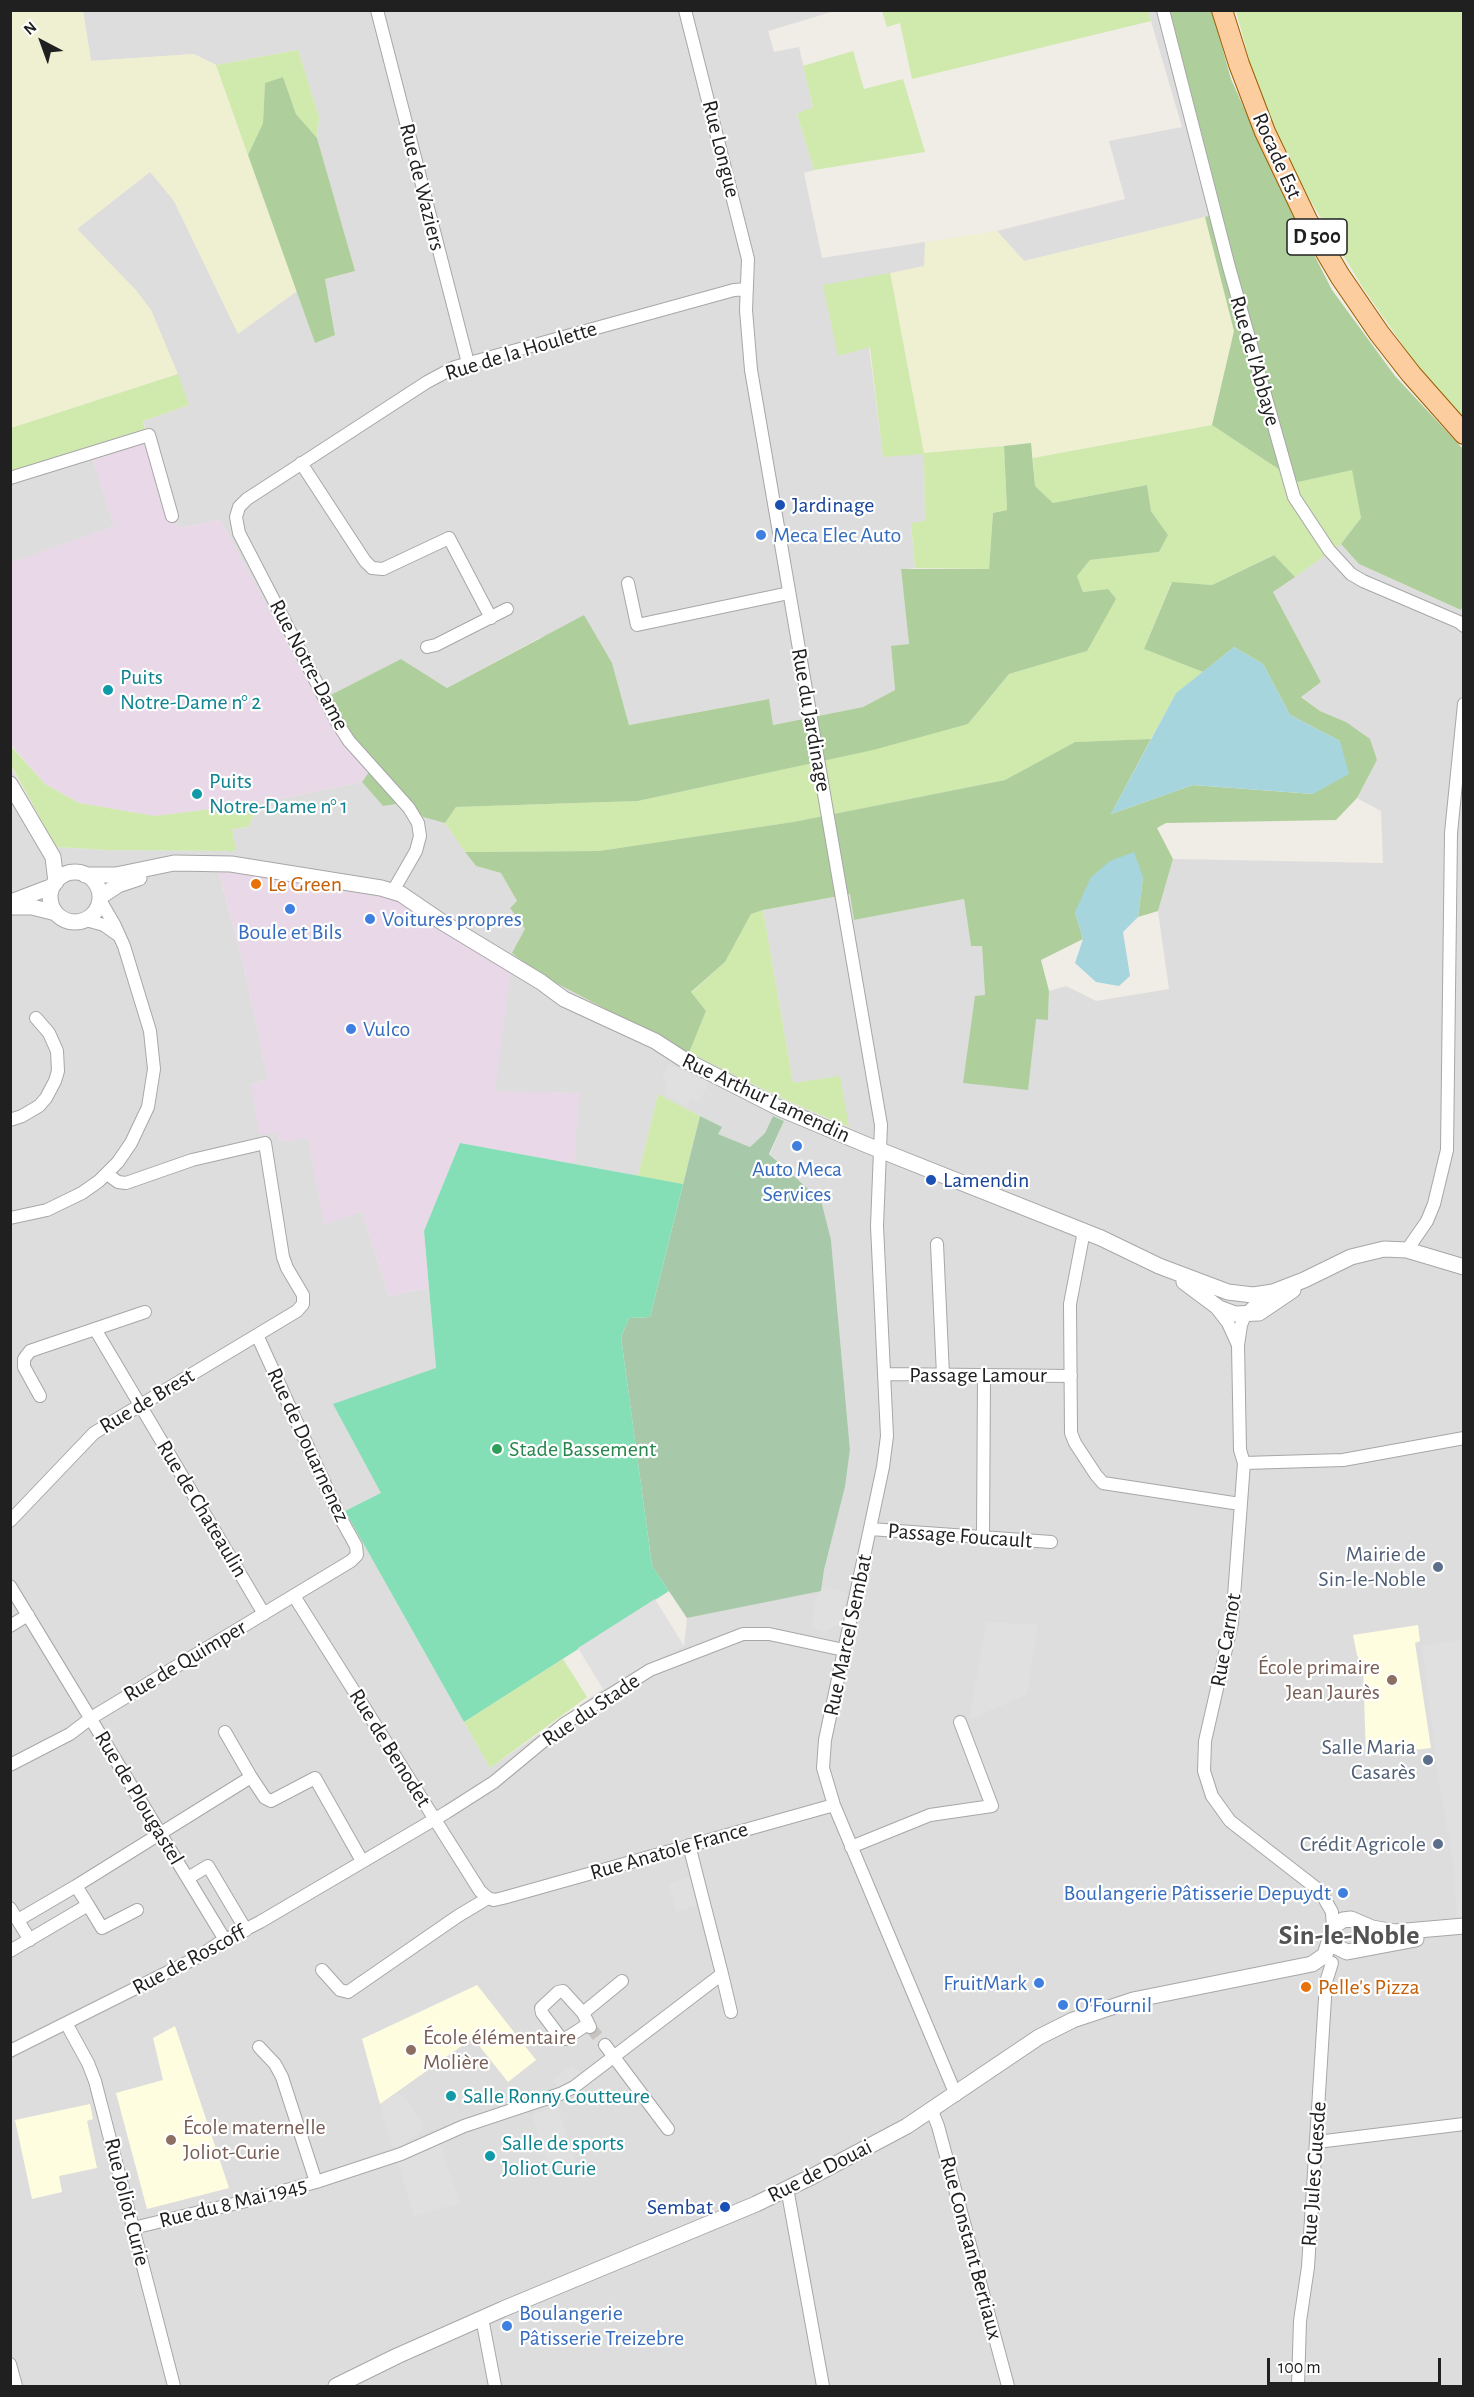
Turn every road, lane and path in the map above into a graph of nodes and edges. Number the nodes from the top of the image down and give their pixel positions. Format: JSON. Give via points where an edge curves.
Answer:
{"nodes":[{"id":1,"x":377,"y":10,"type":"edge"},
{"id":2,"x":685,"y":10,"type":"edge"},
{"id":3,"x":1163,"y":10,"type":"edge"},
{"id":4,"x":1222,"y":10,"type":"edge"},
{"id":5,"x":747,"y":289,"type":"junction"},
{"id":6,"x":468,"y":363,"type":"junction"},
{"id":7,"x":1464,"y":434,"type":"edge"},
{"id":8,"x":302,"y":464,"type":"junction"},
{"id":9,"x":10,"y":478,"type":"edge"},
{"id":10,"x":172,"y":516,"type":"dead end"},
{"id":11,"x":236,"y":523,"type":"joint"},
{"id":12,"x":628,"y":583,"type":"dead end"},
{"id":13,"x":789,"y":593,"type":"junction"},
{"id":14,"x":507,"y":609,"type":"dead end"},
{"id":15,"x":491,"y":618,"type":"junction"},
{"id":16,"x":1464,"y":626,"type":"edge"},
{"id":17,"x":427,"y":647,"type":"dead end"},
{"id":18,"x":1464,"y":704,"type":"edge"},
{"id":19,"x":10,"y":784,"type":"edge"},
{"id":20,"x":33,"y":820,"type":"junction"},
{"id":21,"x":194,"y":863,"type":"junction"},
{"id":22,"x":83,"y":874,"type":"junction"},
{"id":23,"x":55,"y":884,"type":"junction"},
{"id":24,"x":393,"y":891,"type":"junction"},
{"id":25,"x":100,"y":898,"type":"junction"},
{"id":26,"x":10,"y":902,"type":"edge"},
{"id":27,"x":10,"y":907,"type":"edge"},
{"id":28,"x":56,"y":913,"type":"junction"},
{"id":29,"x":86,"y":920,"type":"junction"},
{"id":30,"x":119,"y":936,"type":"junction"},
{"id":31,"x":36,"y":1018,"type":"dead end"},
{"id":32,"x":10,"y":1120,"type":"edge"},
{"id":33,"x":880,"y":1150,"type":"junction"},
{"id":34,"x":107,"y":1174,"type":"junction"},
{"id":35,"x":10,"y":1218,"type":"edge"},
{"id":36,"x":1084,"y":1231,"type":"junction"},
{"id":37,"x":938,"y":1244,"type":"dead end"},
{"id":38,"x":1407,"y":1250,"type":"junction"},
{"id":39,"x":1159,"y":1266,"type":"junction"},
{"id":40,"x":1464,"y":1267,"type":"edge"},
{"id":41,"x":1304,"y":1280,"type":"junction"},
{"id":42,"x":1273,"y":1292,"type":"junction"},
{"id":43,"x":1213,"y":1303,"type":"junction"},
{"id":44,"x":145,"y":1312,"type":"dead end"},
{"id":45,"x":1245,"y":1315,"type":"junction"},
{"id":46,"x":95,"y":1329,"type":"junction"},
{"id":47,"x":257,"y":1335,"type":"junction"},
{"id":48,"x":1238,"y":1345,"type":"junction"},
{"id":49,"x":885,"y":1374,"type":"junction"},
{"id":50,"x":943,"y":1375,"type":"junction"},
{"id":51,"x":984,"y":1375,"type":"junction"},
{"id":52,"x":1071,"y":1376,"type":"junction"},
{"id":53,"x":40,"y":1396,"type":"dead end"},
{"id":54,"x":141,"y":1405,"type":"junction"},
{"id":55,"x":1464,"y":1438,"type":"edge"},
{"id":56,"x":1244,"y":1463,"type":"junction"},
{"id":57,"x":1240,"y":1504,"type":"junction"},
{"id":58,"x":10,"y":1521,"type":"edge"},
{"id":59,"x":870,"y":1529,"type":"junction"},
{"id":60,"x":983,"y":1538,"type":"junction"},
{"id":61,"x":1051,"y":1542,"type":"dead end"},
{"id":62,"x":357,"y":1555,"type":"joint"},
{"id":63,"x":10,"y":1586,"type":"edge"},
{"id":64,"x":294,"y":1596,"type":"junction"},
{"id":65,"x":264,"y":1614,"type":"junction"},
{"id":66,"x":28,"y":1615,"type":"junction"},
{"id":67,"x":10,"y":1626,"type":"edge"},
{"id":68,"x":844,"y":1650,"type":"junction"},
{"id":69,"x":91,"y":1718,"type":"junction"},
{"id":70,"x":960,"y":1722,"type":"dead end"},
{"id":71,"x":225,"y":1732,"type":"dead end"},
{"id":72,"x":10,"y":1765,"type":"edge"},
{"id":73,"x":251,"y":1777,"type":"junction"},
{"id":74,"x":834,"y":1804,"type":"junction"},
{"id":75,"x":435,"y":1819,"type":"junction"},
{"id":76,"x":159,"y":1832,"type":"junction"},
{"id":77,"x":689,"y":1845,"type":"junction"},
{"id":78,"x":851,"y":1847,"type":"junction"},
{"id":79,"x":362,"y":1861,"type":"junction"},
{"id":80,"x":188,"y":1878,"type":"junction"},
{"id":81,"x":76,"y":1886,"type":"junction"},
{"id":82,"x":488,"y":1898,"type":"junction"},
{"id":83,"x":88,"y":1905,"type":"junction"},
{"id":84,"x":10,"y":1908,"type":"edge"},
{"id":85,"x":137,"y":1910,"type":"dead end"},
{"id":86,"x":18,"y":1920,"type":"junction"},
{"id":87,"x":1359,"y":1922,"type":"junction"},
{"id":88,"x":1464,"y":1926,"type":"edge"},
{"id":89,"x":246,"y":1930,"type":"junction"},
{"id":90,"x":1333,"y":1933,"type":"junction"},
{"id":91,"x":1464,"y":1936,"type":"edge"},
{"id":92,"x":30,"y":1940,"type":"junction"},
{"id":93,"x":225,"y":1940,"type":"junction"},
{"id":94,"x":10,"y":1951,"type":"edge"},
{"id":95,"x":1352,"y":1951,"type":"junction"},
{"id":96,"x":1332,"y":1963,"type":"junction"},
{"id":97,"x":1300,"y":1968,"type":"junction"},
{"id":98,"x":322,"y":1970,"type":"dead end"},
{"id":99,"x":722,"y":1974,"type":"junction"},
{"id":100,"x":622,"y":1981,"type":"dead end"},
{"id":101,"x":731,"y":2012,"type":"dead end"},
{"id":102,"x":587,"y":2021,"type":"dead end"},
{"id":103,"x":66,"y":2023,"type":"junction"},
{"id":104,"x":605,"y":2045,"type":"tunnel mouth"},
{"id":105,"x":259,"y":2047,"type":"dead end"},
{"id":106,"x":10,"y":2051,"type":"edge"},
{"id":107,"x":614,"y":2057,"type":"junction"},
{"id":108,"x":956,"y":2095,"type":"junction"},
{"id":109,"x":932,"y":2111,"type":"junction"},
{"id":110,"x":1464,"y":2124,"type":"edge"},
{"id":111,"x":668,"y":2128,"type":"dead end"},
{"id":112,"x":1317,"y":2142,"type":"junction"},
{"id":113,"x":316,"y":2182,"type":"junction"},
{"id":114,"x":787,"y":2188,"type":"junction"},
{"id":115,"x":133,"y":2228,"type":"junction"},
{"id":116,"x":482,"y":2318,"type":"junction"},
{"id":117,"x":10,"y":2364,"type":"edge"},
{"id":118,"x":16,"y":2386,"type":"edge"},
{"id":119,"x":174,"y":2386,"type":"edge"},
{"id":120,"x":336,"y":2386,"type":"edge"},
{"id":121,"x":495,"y":2386,"type":"edge"},
{"id":122,"x":823,"y":2386,"type":"edge"},
{"id":123,"x":1008,"y":2386,"type":"edge"},
{"id":124,"x":1298,"y":2386,"type":"edge"}],
"edges":[{"from":1,"to":6,"type":"street","name":"Rue de Waziers"},
{"from":2,"to":5,"type":"street","name":"Rue Longue","via":[[745,246]]},
{"from":3,"to":16,"type":"street","name":"Rue de l'Abbaye","via":[[1228,267],[1294,497],[1329,550],[1351,574]]},
{"from":4,"to":7,"type":"main road","name":"Rocade Est","number":"D 500","via":[[1265,132],[1319,240],[1378,333]]},
{"from":5,"to":6,"type":"street","name":"Rue de la Houlette"},
{"from":5,"to":13,"type":"street","name":"Rue du Jardinage","via":[[750,361]]},
{"from":6,"to":8,"type":"street","name":"Rue de la Houlette","via":[[427,382]]},
{"from":8,"to":11,"type":"street","name":"Rue de la Houlette","via":[[242,502],[236,512]]},
{"from":8,"to":15,"type":"street","via":[[375,570],[449,538]]},
{"from":9,"to":10,"type":"street","via":[[149,435]]},
{"from":11,"to":24,"type":"street","name":"Rue Notre-Dame","via":[[338,724],[418,823],[416,851]]},
{"from":12,"to":13,"type":"street","via":[[637,625]]},
{"from":13,"to":33,"type":"street","name":"Rue du Jardinage","via":[[881,1125]]},
{"from":14,"to":15,"type":"street"},
{"from":15,"to":17,"type":"street"},
{"from":18,"to":38,"type":"street","via":[[1452,821],[1447,1150],[1434,1204]]},
{"from":19,"to":20,"type":"street"},
{"from":20,"to":22,"type":"street","via":[[59,854]]},
{"from":20,"to":23,"type":"street","via":[[55,861]]},
{"from":21,"to":22,"type":"street","via":[[116,874]]},
{"from":21,"to":24,"type":"street","name":"Rue Arthur Lamendin","via":[[247,866]]},
{"from":21,"to":25,"type":"street","via":[[123,883]]},
{"from":22,"to":23,"type":"street","via":[[68,874]]},
{"from":22,"to":25,"type":"street","via":[[96,884]]},
{"from":23,"to":26,"type":"street"},
{"from":23,"to":28,"type":"street","via":[[51,900]]},
{"from":24,"to":33,"type":"street","name":"Rue Arthur Lamendin","via":[[591,1013],[655,1041],[782,1109]]},
{"from":25,"to":29,"type":"street","via":[[96,910]]},
{"from":25,"to":30,"type":"street"},
{"from":27,"to":28,"type":"street"},
{"from":28,"to":29,"type":"street","via":[[70,922]]},
{"from":29,"to":30,"type":"street","via":[[109,927]]},
{"from":30,"to":34,"type":"street","via":[[150,1031],[154,1069],[141,1125]]},
{"from":31,"to":32,"type":"street","via":[[57,1051],[55,1081],[39,1106]]},
{"from":33,"to":36,"type":"street","name":"Rue Arthur Lamendin"},
{"from":33,"to":49,"type":"street","name":"Rue Marcel Sembat","via":[[877,1226]]},
{"from":34,"to":35,"type":"street","via":[[61,1204]]},
{"from":34,"to":47,"type":"street","name":"Rue de Brest","via":[[126,1183],[192,1160],[265,1143],[285,1263],[303,1295],[303,1304]]},
{"from":36,"to":39,"type":"street","name":"Rue Arthur Lamendin"},
{"from":36,"to":52,"type":"street","via":[[1071,1299]]},
{"from":37,"to":50,"type":"street"},
{"from":38,"to":40,"type":"street"},
{"from":38,"to":41,"type":"street","via":[[1384,1249],[1351,1257]]},
{"from":39,"to":42,"type":"street","via":[[1228,1292]]},
{"from":39,"to":43,"type":"street"},
{"from":41,"to":42,"type":"street"},
{"from":41,"to":45,"type":"street","via":[[1266,1310]]},
{"from":42,"to":45,"type":"street"},
{"from":43,"to":45,"type":"street"},
{"from":43,"to":48,"type":"street","name":"Rue Carnot"},
{"from":44,"to":46,"type":"street"},
{"from":45,"to":48,"type":"street"},
{"from":46,"to":53,"type":"street","via":[[26,1355],[24,1367]]},
{"from":46,"to":54,"type":"street","name":"Rue de Chateaulin"},
{"from":47,"to":54,"type":"street","name":"Rue de Brest"},
{"from":47,"to":62,"type":"street","name":"Rue de Douarnenez"},
{"from":48,"to":56,"type":"street","name":"Rue Carnot","via":[[1240,1450]]},
{"from":49,"to":50,"type":"street","name":"Passage Lamour"},
{"from":49,"to":59,"type":"street","name":"Rue Marcel Sembat","via":[[887,1436]]},
{"from":50,"to":51,"type":"street","name":"Passage Lamour"},
{"from":51,"to":52,"type":"street","name":"Passage Lamour"},
{"from":51,"to":60,"type":"street"},
{"from":52,"to":57,"type":"street","via":[[1072,1437],[1099,1480]]},
{"from":54,"to":58,"type":"street","name":"Rue de Brest","via":[[89,1437]]},
{"from":54,"to":65,"type":"street","name":"Rue de Chateaulin"},
{"from":55,"to":56,"type":"street","via":[[1343,1460]]},
{"from":56,"to":57,"type":"street","name":"Rue Carnot"},
{"from":57,"to":90,"type":"street","name":"Rue Carnot","via":[[1232,1623],[1204,1749],[1206,1779],[1215,1803],[1230,1821],[1320,1891],[1332,1912]]},
{"from":59,"to":60,"type":"street","name":"Passage Foucault"},
{"from":59,"to":68,"type":"street","name":"Rue Marcel Sembat"},
{"from":60,"to":61,"type":"street","name":"Passage Foucault"},
{"from":62,"to":64,"type":"street","name":"Rue de Quimper"},
{"from":63,"to":66,"type":"street","name":"Rue de Plougastel"},
{"from":64,"to":65,"type":"street","name":"Rue de Quimper"},
{"from":64,"to":75,"type":"street","name":"Rue de Benodet"},
{"from":65,"to":69,"type":"street","name":"Rue de Quimper"},
{"from":66,"to":67,"type":"street"},
{"from":66,"to":69,"type":"street","name":"Rue de Plougastel"},
{"from":68,"to":74,"type":"street","name":"Rue Marcel Sembat","via":[[824,1749],[824,1775]]},
{"from":68,"to":75,"type":"street","name":"Rue du Stade","via":[[769,1634],[743,1634],[659,1666],[564,1724],[487,1787]]},
{"from":69,"to":72,"type":"street","name":"Rue de Quimper","via":[[70,1734]]},
{"from":69,"to":76,"type":"street","name":"Rue de Plougastel"},
{"from":70,"to":78,"type":"street","via":[[992,1806],[930,1815]]},
{"from":71,"to":73,"type":"street"},
{"from":73,"to":76,"type":"street"},
{"from":73,"to":79,"type":"street","via":[[265,1798],[272,1801],[315,1778]]},
{"from":74,"to":77,"type":"street","name":"Rue Anatole France"},
{"from":74,"to":78,"type":"street","name":"Rue Marcel Sembat"},
{"from":75,"to":79,"type":"street","name":"Rue du Stade"},
{"from":75,"to":82,"type":"street","name":"Rue de Benodet"},
{"from":76,"to":80,"type":"street","name":"Rue de Plougastel"},
{"from":76,"to":81,"type":"street"},
{"from":77,"to":82,"type":"street","name":"Rue Anatole France","via":[[503,1898]]},
{"from":77,"to":99,"type":"street"},
{"from":78,"to":108,"type":"street","name":"Rue Marcel Sembat"},
{"from":79,"to":89,"type":"street","name":"Rue de Roscoff"},
{"from":80,"to":89,"type":"street","name":"Rue de Plougastel","via":[[208,1866]]},
{"from":80,"to":93,"type":"street","name":"Rue de Plougastel"},
{"from":81,"to":83,"type":"street"},
{"from":81,"to":86,"type":"street"},
{"from":82,"to":98,"type":"street","via":[[352,1990],[340,1990]]},
{"from":83,"to":85,"type":"street","via":[[102,1928]]},
{"from":83,"to":92,"type":"street"},
{"from":84,"to":86,"type":"street"},
{"from":86,"to":92,"type":"street"},
{"from":87,"to":88,"type":"street","via":[[1395,1932]]},
{"from":87,"to":90,"type":"street","via":[[1343,1920]]},
{"from":87,"to":95,"type":"street","via":[[1365,1936],[1361,1946]]},
{"from":89,"to":93,"type":"street","name":"Rue de Roscoff"},
{"from":90,"to":95,"type":"street","via":[[1339,1949]]},
{"from":90,"to":97,"type":"street","name":"Rue de Douai","via":[[1322,1958]]},
{"from":91,"to":95,"type":"street","via":[[1425,1938]]},
{"from":92,"to":94,"type":"street"},
{"from":93,"to":103,"type":"street","name":"Rue de Roscoff"},
{"from":95,"to":96,"type":"street","name":"Rue de Douai"},
{"from":96,"to":97,"type":"street","name":"Rue de Douai"},
{"from":96,"to":112,"type":"street","name":"Rue Jules Guesde","via":[[1326,1982]]},
{"from":97,"to":108,"type":"street","name":"Rue de Douai","via":[[1147,1997],[1083,2016],[1039,2037]]},
{"from":99,"to":101,"type":"street"},
{"from":99,"to":107,"type":"street","name":"Rue du 8 Mai 1945"},
{"from":100,"to":102,"type":"street"},
{"from":103,"to":106,"type":"street","name":"Rue de Roscoff"},
{"from":103,"to":115,"type":"street","name":"Rue Joliot Curie","via":[[92,2072]]},
{"from":104,"to":107,"type":"street"},
{"from":105,"to":113,"type":"street","via":[[282,2077]]},
{"from":107,"to":111,"type":"street"},
{"from":107,"to":113,"type":"street","name":"Rue du 8 Mai 1945","via":[[567,2091]]},
{"from":108,"to":109,"type":"street","name":"Rue de Douai"},
{"from":109,"to":114,"type":"street","name":"Rue de Douai"},
{"from":109,"to":123,"type":"street","name":"Rue Constant Bertiaux"},
{"from":110,"to":112,"type":"street"},
{"from":112,"to":124,"type":"street","name":"Rue Jules Guesde","via":[[1306,2290],[1300,2320]]},
{"from":113,"to":115,"type":"street","name":"Rue du 8 Mai 1945"},
{"from":114,"to":116,"type":"street","name":"Rue de Douai"},
{"from":114,"to":122,"type":"street"},
{"from":115,"to":119,"type":"street","name":"Rue Joliot Curie"},
{"from":116,"to":120,"type":"street","name":"Rue de Douai"},
{"from":116,"to":121,"type":"street"},
{"from":117,"to":118,"type":"street"}]}
